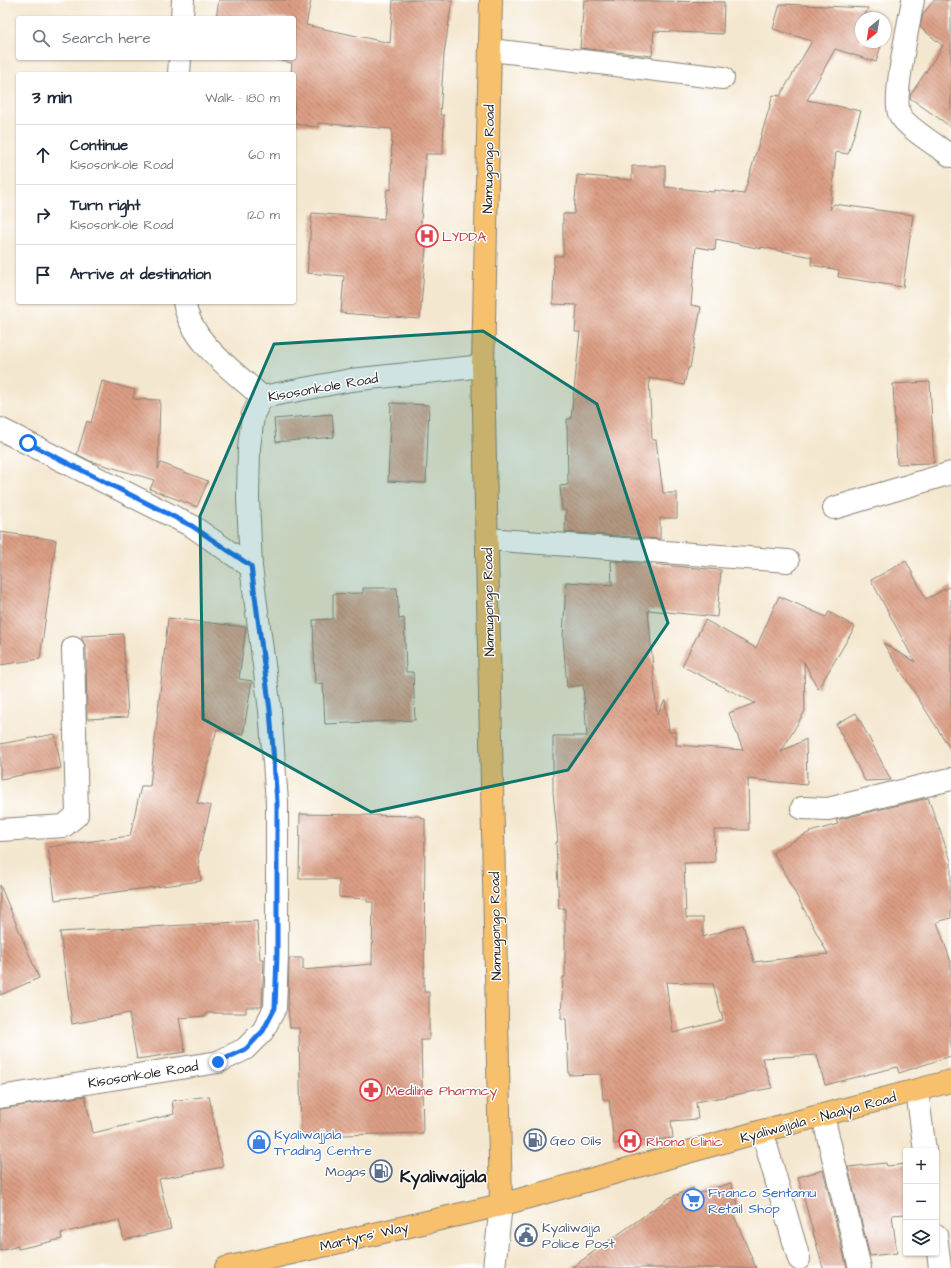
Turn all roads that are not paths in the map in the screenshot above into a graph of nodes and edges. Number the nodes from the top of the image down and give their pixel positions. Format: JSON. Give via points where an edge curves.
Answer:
{"nodes":[{"id":1,"x":183,"y":0,"type":"edge"},
{"id":2,"x":491,"y":0,"type":"edge"},
{"id":3,"x":913,"y":0,"type":"edge"},
{"id":4,"x":182,"y":16,"type":"edge"},
{"id":5,"x":491,"y":50,"type":"junction"},
{"id":6,"x":180,"y":60,"type":"edge"},
{"id":7,"x":179,"y":72,"type":"edge"},
{"id":8,"x":723,"y":78,"type":"dead end"},
{"id":9,"x":951,"y":156,"type":"edge"},
{"id":10,"x":184,"y":304,"type":"edge"},
{"id":11,"x":483,"y":366,"type":"junction"},
{"id":12,"x":262,"y":397,"type":"junction"},
{"id":13,"x":0,"y":429,"type":"edge"},
{"id":14,"x":951,"y":473,"type":"edge"},
{"id":15,"x":834,"y":508,"type":"dead end"},
{"id":16,"x":487,"y":539,"type":"junction"},
{"id":17,"x":788,"y":561,"type":"dead end"},
{"id":18,"x":251,"y":566,"type":"junction"},
{"id":19,"x":73,"y":648,"type":"dead end"},
{"id":20,"x":951,"y":779,"type":"edge"},
{"id":21,"x":802,"y":808,"type":"dead end"},
{"id":22,"x":0,"y":830,"type":"edge"},
{"id":23,"x":951,"y":1081,"type":"edge"},
{"id":24,"x":917,"y":1091,"type":"junction"},
{"id":25,"x":0,"y":1097,"type":"edge"},
{"id":26,"x":823,"y":1116,"type":"junction"},
{"id":27,"x":762,"y":1131,"type":"junction"},
{"id":28,"x":925,"y":1148,"type":"edge"},
{"id":29,"x":501,"y":1205,"type":"junction"},
{"id":30,"x":939,"y":1256,"type":"edge"},
{"id":31,"x":799,"y":1259,"type":"dead end"},
{"id":32,"x":226,"y":1268,"type":"edge"},
{"id":33,"x":494,"y":1268,"type":"edge"},
{"id":34,"x":860,"y":1268,"type":"edge"},
{"id":35,"x":940,"y":1268,"type":"edge"}],
"edges":[{"from":1,"to":4,"type":"street"},
{"from":2,"to":5,"type":"main road","name":"Namugongo Road"},
{"from":3,"to":9,"type":"street","via":[[898,93],[899,114],[911,127]]},
{"from":5,"to":8,"type":"street"},
{"from":5,"to":11,"type":"main road","name":"Namugongo Road"},
{"from":6,"to":7,"type":"street"},
{"from":10,"to":12,"type":"street","via":[[186,316],[204,344]]},
{"from":11,"to":12,"type":"street","name":"Kisosonkole Road","via":[[351,380]]},
{"from":11,"to":16,"type":"main road","name":"Namugongo Road"},
{"from":12,"to":18,"type":"street","name":"Kisosonkole Road","via":[[253,415],[249,448]]},
{"from":13,"to":18,"type":"street","via":[[192,526]]},
{"from":14,"to":15,"type":"street"},
{"from":16,"to":17,"type":"street"},
{"from":16,"to":29,"type":"main road","name":"Namugongo Road"},
{"from":18,"to":25,"type":"street","name":"Kisosonkole Road","via":[[270,710],[277,802],[275,1008],[263,1031],[246,1049],[218,1062]]},
{"from":19,"to":22,"type":"street","via":[[77,815],[64,826]]},
{"from":20,"to":21,"type":"street","via":[[828,809]]},
{"from":23,"to":24,"type":"main road","name":"Kyaliwajjala - Naalya Road"},
{"from":24,"to":26,"type":"main road","name":"Kyaliwajjala - Naalya Road"},
{"from":24,"to":28,"type":"street"},
{"from":26,"to":27,"type":"main road","name":"Kyaliwajjala - Naalya Road"},
{"from":26,"to":34,"type":"street"},
{"from":27,"to":29,"type":"main road","name":"Kyaliwajjala - Naalya Road"},
{"from":27,"to":31,"type":"street"},
{"from":29,"to":32,"type":"main road","name":"Martyrs' Way"},
{"from":29,"to":33,"type":"street"},
{"from":30,"to":35,"type":"street"}]}
